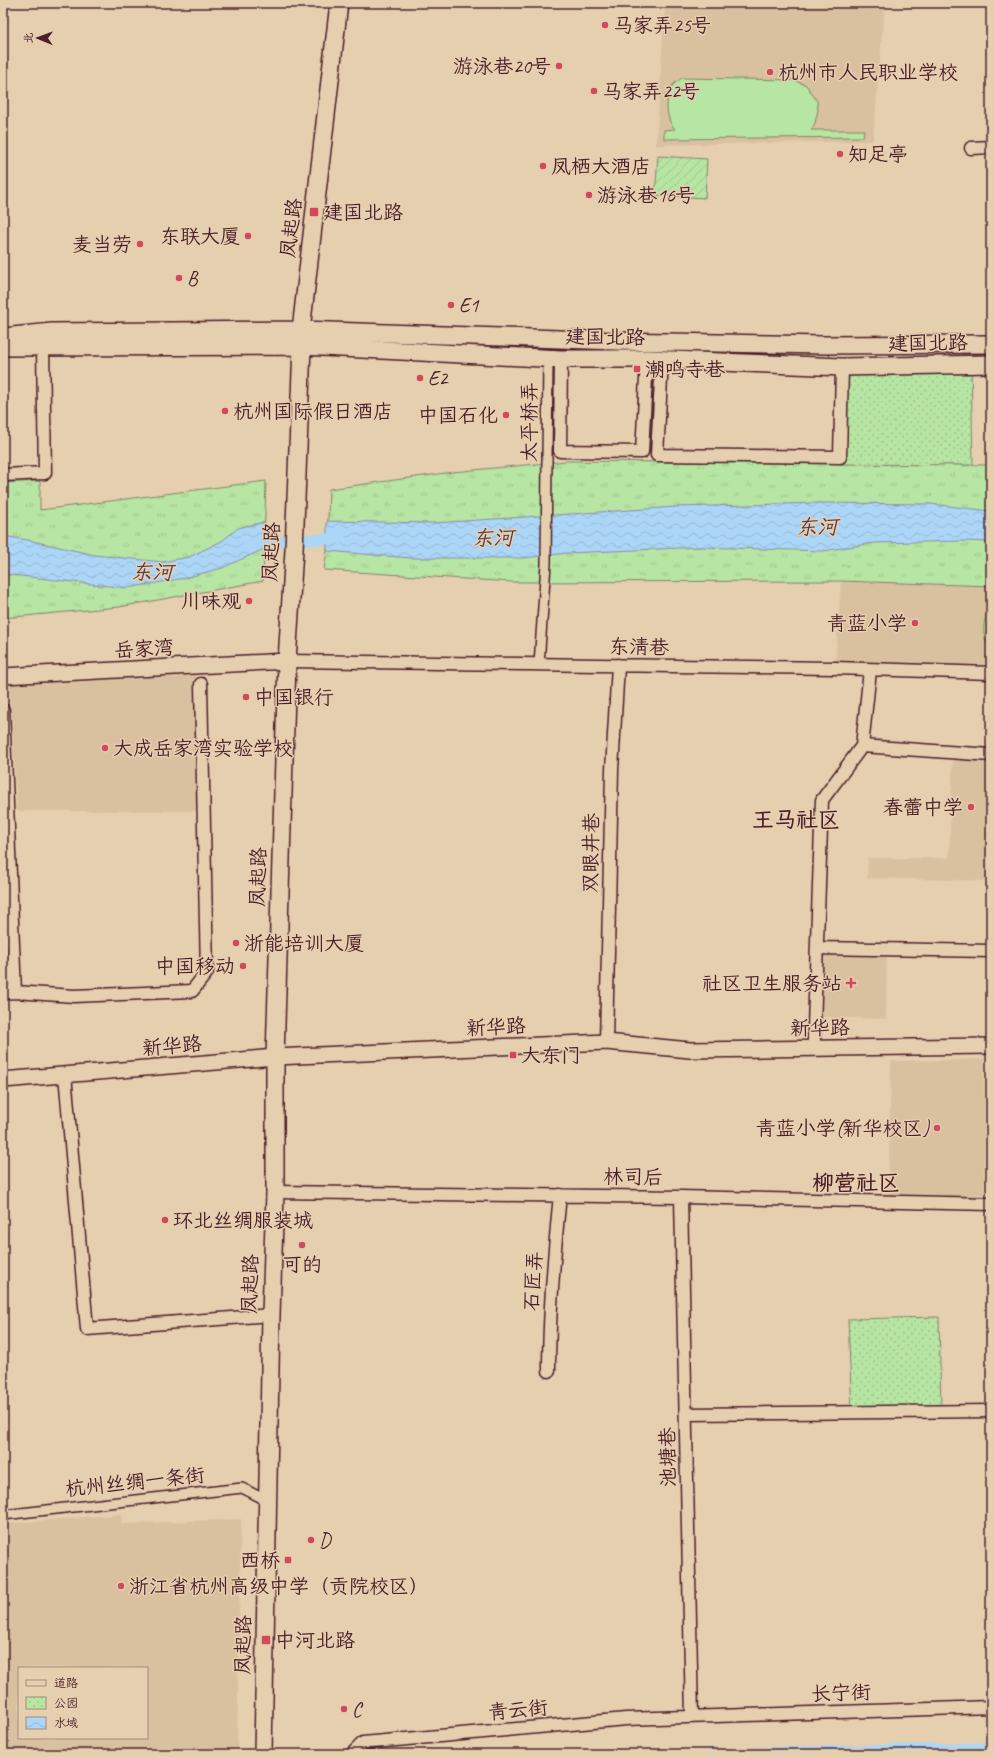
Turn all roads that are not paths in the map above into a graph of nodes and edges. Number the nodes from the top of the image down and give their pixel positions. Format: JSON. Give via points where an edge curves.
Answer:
{"nodes":[{"id":1,"x":339,"y":3,"type":"edge"},
{"id":2,"x":991,"y":147,"type":"edge"},
{"id":3,"x":971,"y":148,"type":"dead end"},
{"id":4,"x":3,"y":337,"type":"edge"},
{"id":5,"x":301,"y":338,"type":"junction"},
{"id":6,"x":991,"y":344,"type":"edge"},
{"id":7,"x":3,"y":347,"type":"edge"},
{"id":8,"x":43,"y":347,"type":"junction"},
{"id":9,"x":554,"y":358,"type":"junction"},
{"id":10,"x":654,"y":359,"type":"junction"},
{"id":11,"x":991,"y":364,"type":"edge"},
{"id":12,"x":842,"y":367,"type":"junction"},
{"id":13,"x":3,"y":475,"type":"edge"},
{"id":14,"x":287,"y":661,"type":"junction"},
{"id":15,"x":539,"y":664,"type":"junction"},
{"id":16,"x":618,"y":666,"type":"junction"},
{"id":17,"x":870,"y":670,"type":"junction"},
{"id":18,"x":991,"y":673,"type":"edge"},
{"id":19,"x":3,"y":676,"type":"edge"},
{"id":20,"x":201,"y":684,"type":"dead end"},
{"id":21,"x":3,"y":710,"type":"edge"},
{"id":22,"x":862,"y":746,"type":"junction"},
{"id":23,"x":991,"y":755,"type":"edge"},
{"id":24,"x":4,"y":771,"type":"edge"},
{"id":25,"x":817,"y":948,"type":"junction"},
{"id":26,"x":991,"y":951,"type":"edge"},
{"id":27,"x":15,"y":992,"type":"junction"},
{"id":28,"x":3,"y":993,"type":"edge"},
{"id":29,"x":606,"y":1042,"type":"junction"},
{"id":30,"x":991,"y":1046,"type":"edge"},
{"id":31,"x":814,"y":1048,"type":"junction"},
{"id":32,"x":275,"y":1057,"type":"junction"},
{"id":33,"x":65,"y":1074,"type":"junction"},
{"id":34,"x":3,"y":1080,"type":"edge"},
{"id":35,"x":275,"y":1192,"type":"junction"},
{"id":36,"x":560,"y":1195,"type":"junction"},
{"id":37,"x":681,"y":1197,"type":"junction"},
{"id":38,"x":991,"y":1204,"type":"edge"},
{"id":39,"x":271,"y":1315,"type":"junction"},
{"id":40,"x":549,"y":1371,"type":"dead end"},
{"id":41,"x":991,"y":1411,"type":"edge"},
{"id":42,"x":686,"y":1414,"type":"junction"},
{"id":43,"x":268,"y":1501,"type":"junction"},
{"id":44,"x":3,"y":1515,"type":"edge"},
{"id":45,"x":991,"y":1707,"type":"edge"},
{"id":46,"x":692,"y":1717,"type":"junction"},
{"id":47,"x":262,"y":1751,"type":"edge"},
{"id":48,"x":352,"y":1754,"type":"edge"}],
"edges":[{"from":1,"to":5,"type":"main road","name":"凤起路"},
{"from":2,"to":3,"type":"street"},
{"from":4,"to":5,"type":"main road","name":"建国北路","via":[[52,332]]},
{"from":5,"to":6,"type":"main road","name":"建国北路","via":[[824,345]]},
{"from":5,"to":8,"type":"main road","name":"建国北路"},
{"from":5,"to":9,"type":"main road","name":"建国北路"},
{"from":5,"to":14,"type":"main road","name":"凤起路","via":[[296,513]]},
{"from":7,"to":8,"type":"main road","name":"建国北路"},
{"from":8,"to":13,"type":"street","via":[[45,472]]},
{"from":9,"to":10,"type":"main road","name":"建国北路"},
{"from":9,"to":10,"type":"street","via":[[560,451],[590,452],[642,452]]},
{"from":9,"to":15,"type":"street","name":"太平桥弄","via":[[547,486],[546,564]]},
{"from":10,"to":12,"type":"main road","name":"建国北路"},
{"from":10,"to":12,"type":"street","via":[[657,455],[840,457]]},
{"from":11,"to":12,"type":"main road","name":"建国北路"},
{"from":14,"to":15,"type":"street","name":"东清巷"},
{"from":14,"to":19,"type":"street","name":"岳家湾"},
{"from":14,"to":32,"type":"main road","name":"凤起路"},
{"from":15,"to":16,"type":"street","name":"东清巷"},
{"from":16,"to":17,"type":"street","name":"东清巷"},
{"from":16,"to":29,"type":"street","name":"双眼井巷","via":[[612,770]]},
{"from":17,"to":18,"type":"street","name":"东清巷"},
{"from":17,"to":22,"type":"street"},
{"from":20,"to":27,"type":"street","via":[[207,972],[192,991],[74,996]]},
{"from":21,"to":24,"type":"street"},
{"from":22,"to":23,"type":"street"},
{"from":22,"to":25,"type":"street","via":[[822,800]]},
{"from":24,"to":27,"type":"street"},
{"from":25,"to":26,"type":"street"},
{"from":25,"to":31,"type":"street"},
{"from":27,"to":28,"type":"street"},
{"from":29,"to":31,"type":"street","name":"新华路","via":[[690,1050]]},
{"from":29,"to":32,"type":"street","name":"新华路"},
{"from":30,"to":31,"type":"street","name":"新华路"},
{"from":32,"to":33,"type":"street","name":"新华路"},
{"from":32,"to":35,"type":"main road","name":"凤起路"},
{"from":33,"to":34,"type":"street","name":"新华路"},
{"from":33,"to":39,"type":"street","via":[[87,1329]]},
{"from":35,"to":36,"type":"street","name":"林司后"},
{"from":35,"to":39,"type":"main road","name":"凤起路"},
{"from":36,"to":37,"type":"street","name":"林司后"},
{"from":36,"to":40,"type":"street","name":"石匠弄","via":[[552,1277]]},
{"from":37,"to":38,"type":"street","name":"林司后"},
{"from":37,"to":42,"type":"street","name":"池塘巷"},
{"from":39,"to":43,"type":"main road","name":"凤起路"},
{"from":41,"to":42,"type":"street"},
{"from":42,"to":46,"type":"street","name":"池塘巷"},
{"from":43,"to":44,"type":"street","name":"杭州丝绸一条街","via":[[242,1488]]},
{"from":43,"to":47,"type":"main road","name":"凤起路"},
{"from":45,"to":46,"type":"street","name":"长宁街"},
{"from":46,"to":48,"type":"street","name":"青云街","via":[[626,1719],[363,1743]]}]}
